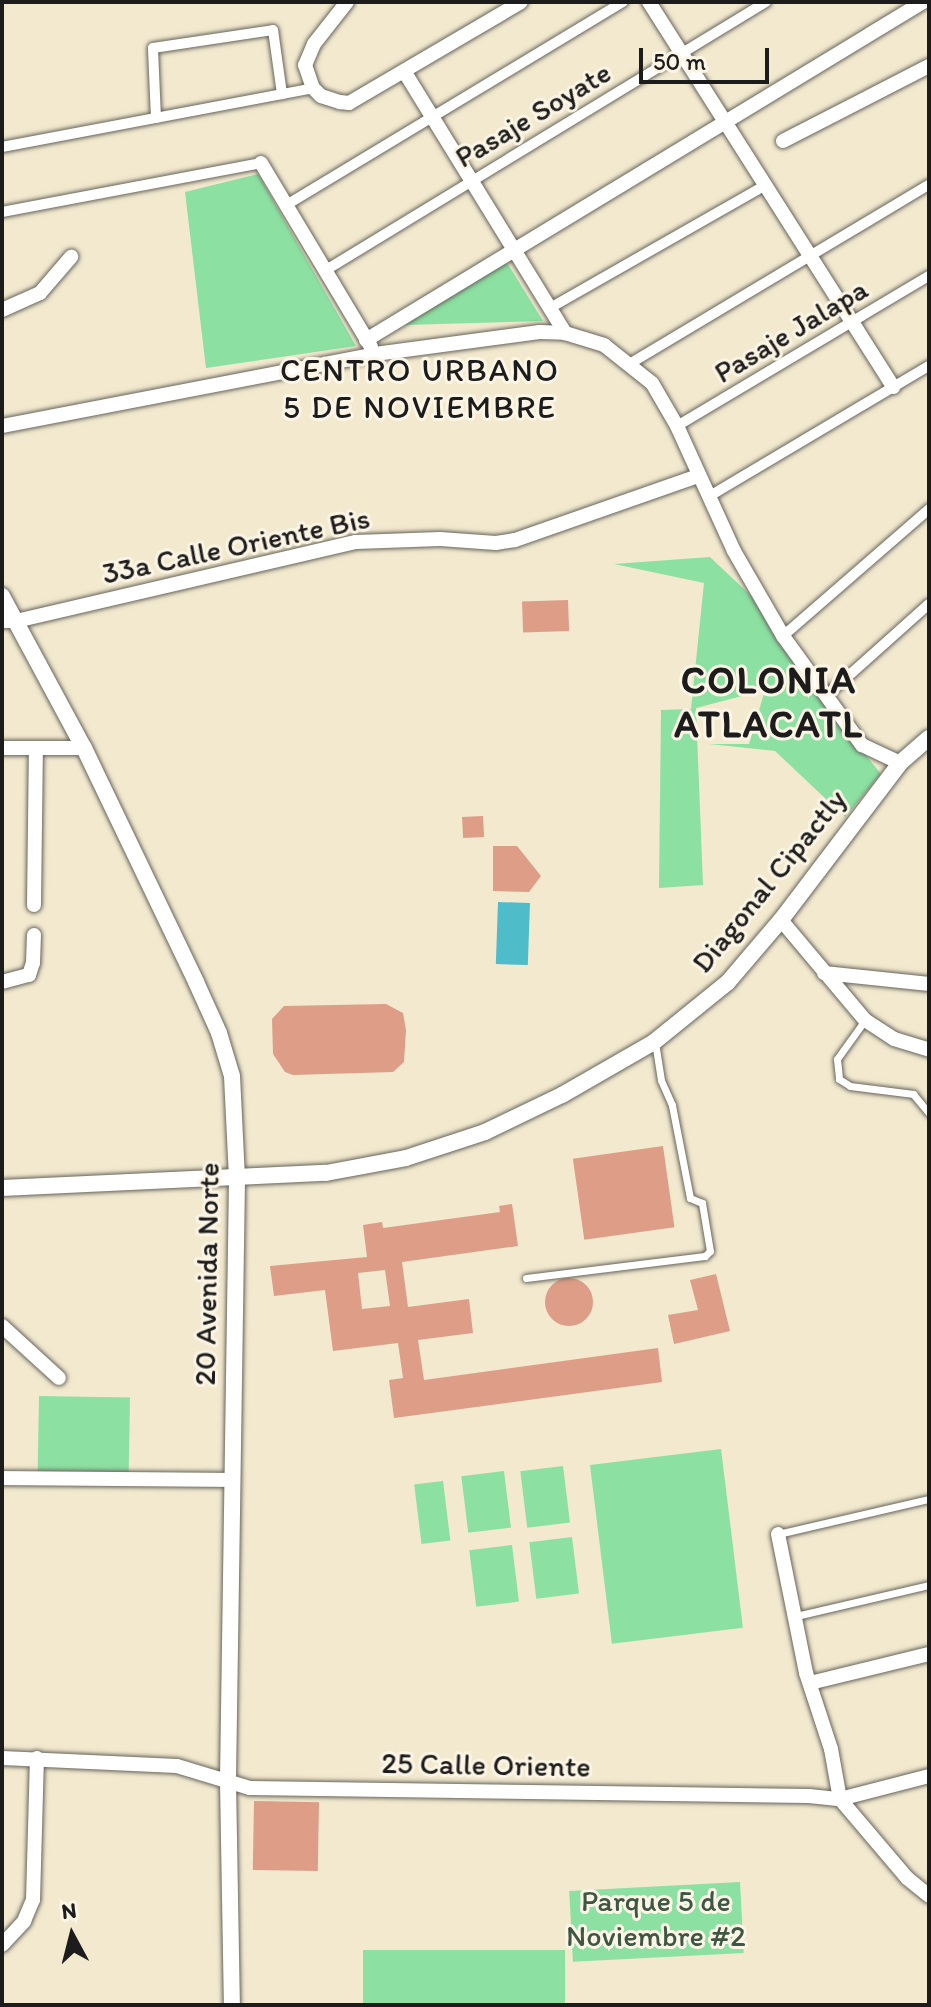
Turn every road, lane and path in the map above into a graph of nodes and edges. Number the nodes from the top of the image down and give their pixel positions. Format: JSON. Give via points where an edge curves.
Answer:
{"nodes":[{"id":1,"x":347,"y":2,"type":"edge"},
{"id":2,"x":521,"y":2,"type":"edge"},
{"id":3,"x":623,"y":2,"type":"edge"},
{"id":4,"x":649,"y":2,"type":"edge"},
{"id":5,"x":766,"y":2,"type":"edge"},
{"id":6,"x":923,"y":2,"type":"edge"},
{"id":7,"x":681,"y":53,"type":"junction"},
{"id":8,"x":928,"y":70,"type":"edge"},
{"id":9,"x":404,"y":71,"type":"junction"},
{"id":10,"x":313,"y":88,"type":"junction"},
{"id":11,"x":282,"y":94,"type":"junction"},
{"id":12,"x":432,"y":115,"type":"junction"},
{"id":13,"x":156,"y":118,"type":"junction"},
{"id":14,"x":726,"y":122,"type":"junction"},
{"id":15,"x":783,"y":141,"type":"dead end"},
{"id":16,"x":2,"y":147,"type":"edge"},
{"id":17,"x":261,"y":163,"type":"joint"},
{"id":18,"x":472,"y":181,"type":"junction"},
{"id":19,"x":766,"y":185,"type":"junction"},
{"id":20,"x":929,"y":185,"type":"edge"},
{"id":21,"x":288,"y":204,"type":"junction"},
{"id":22,"x":2,"y":212,"type":"edge"},
{"id":23,"x":514,"y":250,"type":"junction"},
{"id":24,"x":71,"y":257,"type":"dead end"},
{"id":25,"x":811,"y":257,"type":"junction"},
{"id":26,"x":326,"y":270,"type":"junction"},
{"id":27,"x":929,"y":276,"type":"edge"},
{"id":28,"x":550,"y":308,"type":"junction"},
{"id":29,"x":2,"y":310,"type":"edge"},
{"id":30,"x":852,"y":322,"type":"junction"},
{"id":31,"x":565,"y":333,"type":"junction"},
{"id":32,"x":366,"y":340,"type":"junction"},
{"id":33,"x":375,"y":354,"type":"junction"},
{"id":34,"x":631,"y":363,"type":"junction"},
{"id":35,"x":929,"y":366,"type":"edge"},
{"id":36,"x":893,"y":387,"type":"junction"},
{"id":37,"x":2,"y":426,"type":"edge"},
{"id":38,"x":677,"y":426,"type":"junction"},
{"id":39,"x":698,"y":476,"type":"junction"},
{"id":40,"x":708,"y":497,"type":"junction"},
{"id":41,"x":929,"y":509,"type":"edge"},
{"id":42,"x":2,"y":596,"type":"edge"},
{"id":43,"x":929,"y":604,"type":"edge"},
{"id":44,"x":9,"y":621,"type":"edge"},
{"id":45,"x":783,"y":636,"type":"junction"},
{"id":46,"x":826,"y":696,"type":"junction"},
{"id":47,"x":929,"y":738,"type":"edge"},
{"id":48,"x":2,"y":748,"type":"edge"},
{"id":49,"x":36,"y":748,"type":"junction"},
{"id":50,"x":84,"y":748,"type":"junction"},
{"id":51,"x":900,"y":763,"type":"junction"},
{"id":52,"x":34,"y":905,"type":"dead end"},
{"id":53,"x":781,"y":920,"type":"junction"},
{"id":54,"x":34,"y":935,"type":"dead end"},
{"id":55,"x":824,"y":973,"type":"junction"},
{"id":56,"x":3,"y":982,"type":"edge"},
{"id":57,"x":929,"y":984,"type":"edge"},
{"id":58,"x":865,"y":1020,"type":"junction"},
{"id":59,"x":654,"y":1042,"type":"junction"},
{"id":60,"x":929,"y":1050,"type":"edge"},
{"id":61,"x":929,"y":1113,"type":"edge"},
{"id":62,"x":237,"y":1179,"type":"junction"},
{"id":63,"x":2,"y":1188,"type":"edge"},
{"id":64,"x":526,"y":1278,"type":"dead end"},
{"id":65,"x":2,"y":1326,"type":"edge"},
{"id":66,"x":59,"y":1378,"type":"dead end"},
{"id":67,"x":2,"y":1478,"type":"edge"},
{"id":68,"x":232,"y":1480,"type":"junction"},
{"id":69,"x":929,"y":1499,"type":"edge"},
{"id":70,"x":778,"y":1534,"type":"joint"},
{"id":71,"x":929,"y":1585,"type":"edge"},
{"id":72,"x":796,"y":1616,"type":"junction"},
{"id":73,"x":929,"y":1654,"type":"edge"},
{"id":74,"x":810,"y":1683,"type":"junction"},
{"id":75,"x":2,"y":1758,"type":"edge"},
{"id":76,"x":37,"y":1758,"type":"junction"},
{"id":77,"x":929,"y":1776,"type":"edge"},
{"id":78,"x":228,"y":1782,"type":"junction"},
{"id":79,"x":840,"y":1799,"type":"junction"},
{"id":80,"x":929,"y":1896,"type":"edge"},
{"id":81,"x":2,"y":1945,"type":"edge"},
{"id":82,"x":232,"y":2005,"type":"edge"}],
"edges":[{"from":1,"to":10,"type":"street","via":[[314,44],[305,65]]},
{"from":2,"to":9,"type":"street"},
{"from":3,"to":12,"type":"street"},
{"from":4,"to":7,"type":"street"},
{"from":5,"to":7,"type":"street","name":"Pasaje Soyate"},
{"from":6,"to":14,"type":"street"},
{"from":7,"to":14,"type":"street"},
{"from":7,"to":18,"type":"street","name":"Pasaje Soyate"},
{"from":8,"to":15,"type":"street"},
{"from":9,"to":10,"type":"street","via":[[349,103],[330,101]]},
{"from":9,"to":12,"type":"street"},
{"from":10,"to":11,"type":"street"},
{"from":11,"to":13,"type":"street"},
{"from":11,"to":13,"type":"street","via":[[273,30],[153,48]]},
{"from":12,"to":18,"type":"street"},
{"from":12,"to":21,"type":"street"},
{"from":13,"to":16,"type":"street"},
{"from":14,"to":19,"type":"street"},
{"from":14,"to":23,"type":"street"},
{"from":17,"to":21,"type":"street"},
{"from":17,"to":22,"type":"street"},
{"from":18,"to":23,"type":"street"},
{"from":18,"to":26,"type":"street","name":"Pasaje Soyate"},
{"from":19,"to":25,"type":"street"},
{"from":19,"to":28,"type":"street"},
{"from":20,"to":25,"type":"street"},
{"from":21,"to":26,"type":"street"},
{"from":23,"to":28,"type":"street"},
{"from":23,"to":32,"type":"street"},
{"from":24,"to":29,"type":"street","via":[[40,293]]},
{"from":25,"to":30,"type":"street"},
{"from":25,"to":34,"type":"street"},
{"from":26,"to":32,"type":"street"},
{"from":27,"to":30,"type":"street","name":"Pasaje Jalapa"},
{"from":28,"to":31,"type":"street"},
{"from":30,"to":36,"type":"street"},
{"from":30,"to":38,"type":"street","name":"Pasaje Jalapa"},
{"from":31,"to":33,"type":"street"},
{"from":31,"to":34,"type":"street","via":[[604,345]]},
{"from":32,"to":33,"type":"street"},
{"from":33,"to":37,"type":"street"},
{"from":34,"to":38,"type":"street","via":[[652,383]]},
{"from":35,"to":36,"type":"street"},
{"from":36,"to":40,"type":"street"},
{"from":38,"to":39,"type":"street"},
{"from":39,"to":40,"type":"street"},
{"from":39,"to":44,"type":"street","name":"33a Calle Oriente Bis","via":[[515,540],[356,542]]},
{"from":40,"to":45,"type":"street"},
{"from":41,"to":45,"type":"street"},
{"from":42,"to":44,"type":"street","name":"20 Avenida Norte"},
{"from":43,"to":46,"type":"street"},
{"from":44,"to":50,"type":"street","name":"20 Avenida Norte"},
{"from":45,"to":46,"type":"street"},
{"from":46,"to":51,"type":"street","via":[[862,745]]},
{"from":47,"to":51,"type":"street","name":"Diagonal Cipactly"},
{"from":48,"to":49,"type":"street"},
{"from":49,"to":50,"type":"street"},
{"from":49,"to":52,"type":"street"},
{"from":50,"to":62,"type":"street","name":"20 Avenida Norte","via":[[219,1033],[232,1076]]},
{"from":51,"to":53,"type":"street","name":"Diagonal Cipactly"},
{"from":53,"to":55,"type":"street"},
{"from":53,"to":59,"type":"street","name":"Diagonal Cipactly","via":[[728,982]]},
{"from":54,"to":56,"type":"street","via":[[32,970],[23,980]]},
{"from":55,"to":57,"type":"street"},
{"from":55,"to":58,"type":"street"},
{"from":58,"to":60,"type":"street","via":[[894,1039]]},
{"from":58,"to":61,"type":"lane","via":[[837,1059],[839,1079],[850,1086],[913,1094]]},
{"from":59,"to":62,"type":"street","name":"Diagonal Cipactly","via":[[485,1132],[406,1158],[326,1173]]},
{"from":59,"to":64,"type":"lane","via":[[690,1198],[702,1203],[710,1251],[705,1256]]},
{"from":62,"to":63,"type":"street","name":"Diagonal Cipactly"},
{"from":62,"to":68,"type":"street","name":"20 Avenida Norte"},
{"from":65,"to":66,"type":"street"},
{"from":67,"to":68,"type":"street"},
{"from":68,"to":78,"type":"street","name":"20 Avenida Norte"},
{"from":69,"to":70,"type":"lane"},
{"from":70,"to":72,"type":"street"},
{"from":71,"to":72,"type":"lane"},
{"from":72,"to":74,"type":"street"},
{"from":73,"to":74,"type":"street"},
{"from":74,"to":79,"type":"street"},
{"from":75,"to":76,"type":"street","name":"25 Calle Oriente"},
{"from":76,"to":78,"type":"street","name":"25 Calle Oriente","via":[[177,1766]]},
{"from":76,"to":81,"type":"street","via":[[33,1900],[24,1921]]},
{"from":77,"to":79,"type":"street","name":"25 Calle Oriente"},
{"from":78,"to":79,"type":"street","name":"25 Calle Oriente","via":[[250,1788]]},
{"from":78,"to":82,"type":"street","name":"20 Avenida Norte"},
{"from":79,"to":80,"type":"street","via":[[907,1878]]}]}
